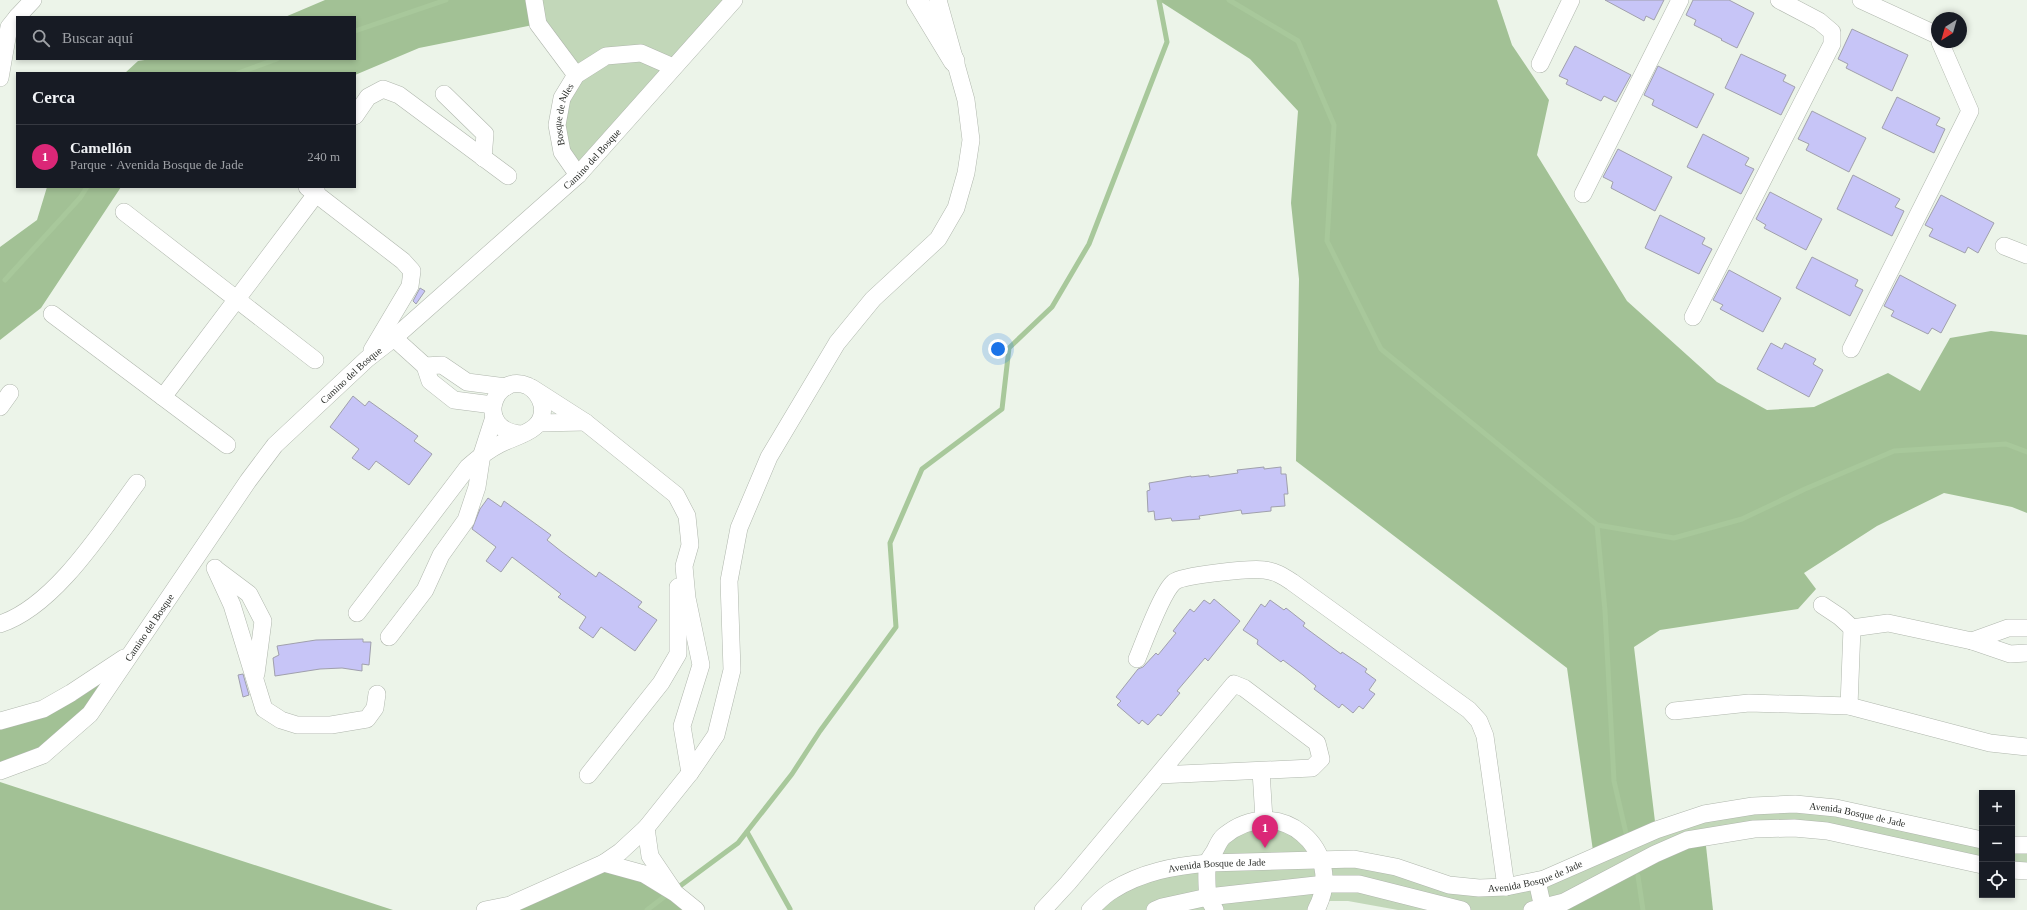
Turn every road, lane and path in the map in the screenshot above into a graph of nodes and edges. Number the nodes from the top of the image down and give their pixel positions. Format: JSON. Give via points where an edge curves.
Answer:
{"nodes":[{"id":1,"x":534,"y":0,"type":"edge"},
{"id":2,"x":734,"y":0,"type":"edge"},
{"id":3,"x":917,"y":0,"type":"edge"},
{"id":4,"x":938,"y":0,"type":"edge"},
{"id":5,"x":1571,"y":0,"type":"edge"},
{"id":6,"x":1680,"y":0,"type":"edge"},
{"id":7,"x":1779,"y":0,"type":"edge"},
{"id":8,"x":1862,"y":0,"type":"edge"},
{"id":9,"x":23,"y":11,"type":"edge"},
{"id":10,"x":16,"y":19,"type":"edge"},
{"id":11,"x":0,"y":20,"type":"edge"},
{"id":12,"x":1931,"y":32,"type":"edge"},
{"id":13,"x":1943,"y":48,"type":"edge"},
{"id":14,"x":954,"y":61,"type":"junction"},
{"id":15,"x":1540,"y":64,"type":"dead end"},
{"id":16,"x":673,"y":68,"type":"junction"},
{"id":17,"x":576,"y":74,"type":"junction"},
{"id":18,"x":0,"y":78,"type":"edge"},
{"id":19,"x":444,"y":94,"type":"dead end"},
{"id":20,"x":356,"y":115,"type":"edge"},
{"id":21,"x":483,"y":158,"type":"junction"},
{"id":22,"x":578,"y":175,"type":"junction"},
{"id":23,"x":508,"y":176,"type":"dead end"},
{"id":24,"x":313,"y":189,"type":"edge"},
{"id":25,"x":1583,"y":194,"type":"dead end"},
{"id":26,"x":124,"y":212,"type":"dead end"},
{"id":27,"x":2004,"y":246,"type":"dead end"},
{"id":28,"x":2027,"y":254,"type":"edge"},
{"id":29,"x":237,"y":299,"type":"junction"},
{"id":30,"x":52,"y":314,"type":"dead end"},
{"id":31,"x":1693,"y":317,"type":"dead end"},
{"id":32,"x":394,"y":338,"type":"junction"},
{"id":33,"x":1851,"y":349,"type":"dead end"},
{"id":34,"x":367,"y":359,"type":"junction"},
{"id":35,"x":315,"y":360,"type":"dead end"},
{"id":36,"x":425,"y":366,"type":"junction"},
{"id":37,"x":506,"y":387,"type":"junction"},
{"id":38,"x":532,"y":388,"type":"junction"},
{"id":39,"x":10,"y":393,"type":"dead end"},
{"id":40,"x":163,"y":397,"type":"junction"},
{"id":41,"x":0,"y":406,"type":"edge"},
{"id":42,"x":493,"y":411,"type":"junction"},
{"id":43,"x":585,"y":422,"type":"junction"},
{"id":44,"x":539,"y":423,"type":"junction"},
{"id":45,"x":523,"y":434,"type":"junction"},
{"id":46,"x":227,"y":445,"type":"dead end"},
{"id":47,"x":482,"y":454,"type":"junction"},
{"id":48,"x":137,"y":483,"type":"dead end"},
{"id":49,"x":199,"y":554,"type":"junction"},
{"id":50,"x":684,"y":566,"type":"junction"},
{"id":51,"x":215,"y":568,"type":"junction"},
{"id":52,"x":1822,"y":605,"type":"dead end"},
{"id":53,"x":357,"y":613,"type":"dead end"},
{"id":54,"x":0,"y":624,"type":"edge"},
{"id":55,"x":1852,"y":628,"type":"junction"},
{"id":56,"x":2027,"y":628,"type":"edge"},
{"id":57,"x":389,"y":637,"type":"dead end"},
{"id":58,"x":1972,"y":641,"type":"junction"},
{"id":59,"x":132,"y":652,"type":"junction"},
{"id":60,"x":2027,"y":653,"type":"edge"},
{"id":61,"x":1137,"y":659,"type":"dead end"},
{"id":62,"x":255,"y":678,"type":"junction"},
{"id":63,"x":377,"y":694,"type":"dead end"},
{"id":64,"x":1849,"y":706,"type":"junction"},
{"id":65,"x":1674,"y":711,"type":"dead end"},
{"id":66,"x":0,"y":720,"type":"edge"},
{"id":67,"x":2027,"y":746,"type":"edge"},
{"id":68,"x":0,"y":771,"type":"edge"},
{"id":69,"x":1261,"y":771,"type":"junction"},
{"id":70,"x":690,"y":773,"type":"junction"},
{"id":71,"x":588,"y":775,"type":"dead end"},
{"id":72,"x":1158,"y":775,"type":"junction"},
{"id":73,"x":1264,"y":819,"type":"junction"},
{"id":74,"x":646,"y":828,"type":"junction"},
{"id":75,"x":1979,"y":839,"type":"edge"},
{"id":76,"x":2015,"y":845,"type":"edge"},
{"id":77,"x":2027,"y":845,"type":"edge"},
{"id":78,"x":1322,"y":859,"type":"junction"},
{"id":79,"x":604,"y":863,"type":"junction"},
{"id":80,"x":1208,"y":863,"type":"junction"},
{"id":81,"x":1979,"y":864,"type":"edge"},
{"id":82,"x":2015,"y":870,"type":"edge"},
{"id":83,"x":2027,"y":871,"type":"edge"},
{"id":84,"x":1537,"y":881,"type":"junction"},
{"id":85,"x":1325,"y":884,"type":"junction"},
{"id":86,"x":1506,"y":887,"type":"junction"},
{"id":87,"x":676,"y":893,"type":"junction"},
{"id":88,"x":1211,"y":903,"type":"edge"},
{"id":89,"x":1538,"y":909,"type":"edge"},
{"id":90,"x":485,"y":910,"type":"edge"},
{"id":91,"x":696,"y":910,"type":"edge"},
{"id":92,"x":1043,"y":910,"type":"edge"},
{"id":93,"x":1090,"y":910,"type":"edge"},
{"id":94,"x":1155,"y":910,"type":"edge"},
{"id":95,"x":1316,"y":910,"type":"edge"},
{"id":96,"x":1462,"y":910,"type":"edge"}],
"edges":[{"from":1,"to":17,"type":"street","name":"Bosque de Ailes","via":[[538,24]]},
{"from":2,"to":16,"type":"street","name":"Camino del Bosque"},
{"from":3,"to":14,"type":"main road"},
{"from":4,"to":14,"type":"street"},
{"from":5,"to":15,"type":"street"},
{"from":6,"to":25,"type":"street"},
{"from":7,"to":31,"type":"street","via":[[1820,21],[1832,32],[1832,44]]},
{"from":8,"to":12,"type":"street"},
{"from":9,"to":11,"type":"street"},
{"from":10,"to":18,"type":"street","via":[[9,27]]},
{"from":13,"to":33,"type":"street","via":[[1970,111]]},
{"from":14,"to":70,"type":"street","via":[[966,100],[971,140],[966,172],[956,208],[938,239],[873,299],[837,343],[769,457],[739,528],[729,581],[732,670],[716,735]]},
{"from":16,"to":17,"type":"street","name":"Bosque de Ailes","via":[[641,53],[606,56]]},
{"from":16,"to":22,"type":"street","name":"Camino del Bosque"},
{"from":17,"to":22,"type":"street","name":"Bosque de Ailes","via":[[562,98],[556,125],[562,152]]},
{"from":19,"to":21,"type":"street","via":[[485,134]]},
{"from":20,"to":21,"type":"street","via":[[368,97],[383,88],[399,95]]},
{"from":21,"to":23,"type":"street"},
{"from":22,"to":32,"type":"street","name":"Camino del Bosque"},
{"from":24,"to":29,"type":"street"},
{"from":24,"to":34,"type":"street","via":[[412,271],[410,286]]},
{"from":26,"to":29,"type":"street"},
{"from":27,"to":28,"type":"street"},
{"from":29,"to":35,"type":"street"},
{"from":29,"to":40,"type":"street"},
{"from":30,"to":40,"type":"street"},
{"from":32,"to":34,"type":"street","name":"Camino del Bosque"},
{"from":32,"to":36,"type":"street"},
{"from":34,"to":49,"type":"street","name":"Camino del Bosque","via":[[275,446]]},
{"from":36,"to":37,"type":"street","via":[[442,365],[467,382]]},
{"from":36,"to":42,"type":"street","via":[[430,382],[454,400]]},
{"from":37,"to":38,"type":"street","via":[[515,384]]},
{"from":37,"to":42,"type":"street","via":[[497,394]]},
{"from":38,"to":43,"type":"street"},
{"from":38,"to":44,"type":"street","via":[[540,398],[543,411]]},
{"from":39,"to":41,"type":"street"},
{"from":40,"to":46,"type":"street"},
{"from":42,"to":45,"type":"street","via":[[500,427],[510,433]]},
{"from":42,"to":47,"type":"street"},
{"from":43,"to":44,"type":"street"},
{"from":43,"to":50,"type":"street","via":[[676,495],[687,516],[690,545]]},
{"from":44,"to":45,"type":"street"},
{"from":45,"to":47,"type":"street"},
{"from":47,"to":53,"type":"street","via":[[468,467]]},
{"from":47,"to":57,"type":"street","via":[[477,487],[466,520],[441,555],[425,590]]},
{"from":48,"to":54,"type":"street","via":[[60,584],[16,618]]},
{"from":49,"to":51,"type":"street"},
{"from":49,"to":59,"type":"street","name":"Camino del Bosque"},
{"from":50,"to":70,"type":"street","via":[[687,598],[700,665],[682,726]]},
{"from":50,"to":71,"type":"street","via":[[676,590],[678,654],[661,683]]},
{"from":51,"to":62,"type":"street","via":[[232,605]]},
{"from":51,"to":62,"type":"street","via":[[249,594],[263,621]]},
{"from":52,"to":55,"type":"street"},
{"from":55,"to":58,"type":"street","via":[[1888,623]]},
{"from":55,"to":64,"type":"street"},
{"from":56,"to":58,"type":"street","via":[[2008,628]]},
{"from":58,"to":60,"type":"street","via":[[2010,654]]},
{"from":59,"to":66,"type":"street","via":[[42,709]]},
{"from":59,"to":68,"type":"street","name":"Camino del Bosque","via":[[90,714],[43,755]]},
{"from":61,"to":86,"type":"street","via":[[1166,592],[1174,582],[1186,577],[1262,569],[1276,572],[1469,710],[1480,721],[1485,736]]},
{"from":62,"to":63,"type":"street","via":[[264,709],[281,720],[297,725],[331,725],[367,719],[375,708]]},
{"from":64,"to":65,"type":"street","via":[[1749,703]]},
{"from":64,"to":67,"type":"street","via":[[1990,743]]},
{"from":69,"to":72,"type":"street"},
{"from":69,"to":72,"type":"street","via":[[1312,768],[1321,759],[1317,743],[1244,688],[1234,684]]},
{"from":69,"to":73,"type":"street"},
{"from":70,"to":74,"type":"street"},
{"from":72,"to":92,"type":"street"},
{"from":73,"to":78,"type":"street","via":[[1278,821],[1305,834]]},
{"from":73,"to":80,"type":"street","via":[[1248,822],[1223,837]]},
{"from":74,"to":79,"type":"street"},
{"from":74,"to":87,"type":"street","via":[[650,856]]},
{"from":75,"to":84,"type":"street","name":"Avenida Bosque de Jade","via":[[1836,808],[1795,804],[1753,806],[1704,814],[1656,830]]},
{"from":76,"to":77,"type":"street"},
{"from":78,"to":80,"type":"street","name":"Avenida Bosque de Jade"},
{"from":78,"to":85,"type":"street"},
{"from":78,"to":86,"type":"street","name":"Avenida Bosque de Jade","via":[[1354,859],[1396,867],[1449,884],[1479,888]]},
{"from":79,"to":87,"type":"street","via":[[644,874]]},
{"from":79,"to":90,"type":"street","via":[[510,905]]},
{"from":80,"to":88,"type":"street"},
{"from":80,"to":93,"type":"street","name":"Avenida Bosque de Jade","via":[[1184,865],[1141,876],[1112,890]]},
{"from":81,"to":89,"type":"street","name":"Avenida Bosque de Jade","via":[[1827,831],[1794,828],[1754,830],[1687,840],[1564,902]]},
{"from":82,"to":83,"type":"street"},
{"from":84,"to":86,"type":"street","name":"Avenida Bosque de Jade"},
{"from":84,"to":89,"type":"street"},
{"from":85,"to":88,"type":"street"},
{"from":85,"to":95,"type":"street"},
{"from":85,"to":96,"type":"street","via":[[1359,884]]},
{"from":87,"to":91,"type":"street"},
{"from":88,"to":94,"type":"street","via":[[1162,907]]}]}
